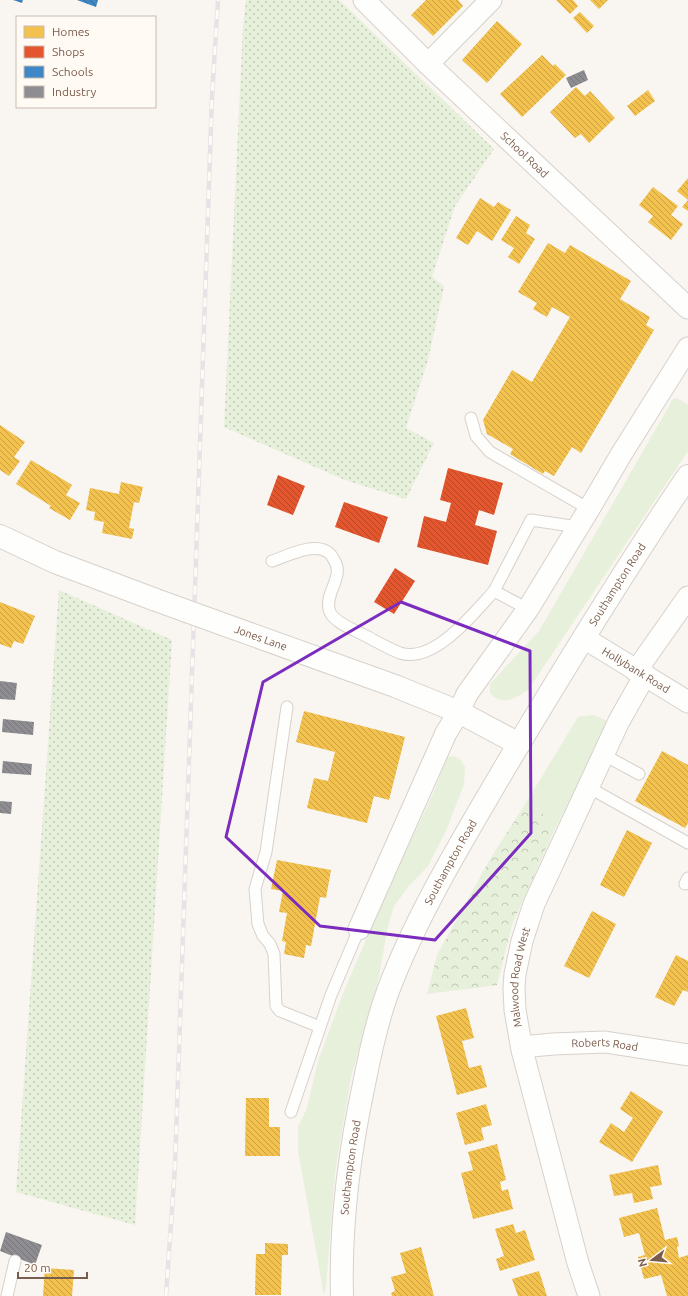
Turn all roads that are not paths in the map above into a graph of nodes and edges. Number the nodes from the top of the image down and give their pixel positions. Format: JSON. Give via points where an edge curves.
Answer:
{"nodes":[{"id":1,"x":364,"y":0,"type":"edge"},
{"id":2,"x":492,"y":0,"type":"edge"},
{"id":3,"x":428,"y":64,"type":"junction"},
{"id":4,"x":688,"y":308,"type":"edge"},
{"id":5,"x":688,"y":348,"type":"edge"},
{"id":6,"x":471,"y":418,"type":"dead end"},
{"id":7,"x":688,"y":476,"type":"edge"},
{"id":8,"x":583,"y":518,"type":"junction"},
{"id":9,"x":0,"y":536,"type":"edge"},
{"id":10,"x":272,"y":562,"type":"dead end"},
{"id":11,"x":494,"y":591,"type":"junction"},
{"id":12,"x":688,"y":596,"type":"edge"},
{"id":13,"x":528,"y":609,"type":"junction"},
{"id":14,"x":584,"y":638,"type":"junction"},
{"id":15,"x":640,"y":673,"type":"junction"},
{"id":16,"x":688,"y":702,"type":"edge"},
{"id":17,"x":287,"y":707,"type":"dead end"},
{"id":18,"x":459,"y":712,"type":"junction"},
{"id":19,"x":519,"y":744,"type":"junction"},
{"id":20,"x":604,"y":755,"type":"junction"},
{"id":21,"x":639,"y":774,"type":"dead end"},
{"id":22,"x":588,"y":788,"type":"junction"},
{"id":23,"x":688,"y":843,"type":"edge"},
{"id":24,"x":359,"y":930,"type":"joint"},
{"id":25,"x":320,"y":1027,"type":"junction"},
{"id":26,"x":522,"y":1047,"type":"junction"},
{"id":27,"x":688,"y":1055,"type":"edge"},
{"id":28,"x":291,"y":1112,"type":"dead end"},
{"id":29,"x":15,"y":1262,"type":"dead end"},
{"id":30,"x":7,"y":1296,"type":"edge"},
{"id":31,"x":342,"y":1296,"type":"edge"},
{"id":32,"x":589,"y":1296,"type":"edge"}],
"edges":[{"from":1,"to":3,"type":"street","name":"School Road"},
{"from":2,"to":3,"type":"street"},
{"from":3,"to":4,"type":"street","name":"School Road"},
{"from":5,"to":8,"type":"street"},
{"from":6,"to":8,"type":"lane","via":[[476,436],[490,452]]},
{"from":7,"to":14,"type":"street","name":"Southampton Road"},
{"from":8,"to":11,"type":"lane","via":[[531,520]]},
{"from":8,"to":13,"type":"street"},
{"from":9,"to":18,"type":"street","name":"Jones Lane","bridge":true,"via":[[55,562],[395,686]]},
{"from":10,"to":11,"type":"lane","via":[[311,548],[320,548],[330,553],[336,563],[338,575],[329,598],[329,610],[337,621],[400,653],[415,654],[431,649],[446,640],[465,624]]},
{"from":11,"to":13,"type":"lane"},
{"from":12,"to":15,"type":"street","name":"Malwood Road West"},
{"from":13,"to":18,"type":"street","via":[[467,694]]},
{"from":14,"to":15,"type":"street","name":"Hollybank Road"},
{"from":14,"to":19,"type":"street","name":"Southampton Road"},
{"from":15,"to":16,"type":"street","name":"Hollybank Road"},
{"from":15,"to":20,"type":"street","name":"Malwood Road West"},
{"from":17,"to":25,"type":"lane","via":[[266,852],[255,889],[256,907],[258,924],[274,954],[276,1006],[280,1011]]},
{"from":18,"to":19,"type":"street","name":"Jones Lane"},
{"from":18,"to":24,"type":"street","via":[[446,733]]},
{"from":19,"to":31,"type":"street","name":"Southampton Road","via":[[418,924],[388,993],[370,1053],[356,1124],[345,1200],[341,1259]]},
{"from":20,"to":21,"type":"lane"},
{"from":20,"to":22,"type":"street","name":"Malwood Road West"},
{"from":22,"to":23,"type":"lane"},
{"from":22,"to":26,"type":"street","name":"Malwood Road West","via":[[534,904],[522,941],[514,986],[515,1010]]},
{"from":24,"to":25,"type":"lane","via":[[331,994]]},
{"from":25,"to":28,"type":"lane"},
{"from":26,"to":27,"type":"street","name":"Roberts Road","via":[[605,1042]]},
{"from":26,"to":32,"type":"street","name":"Malwood Road West"},
{"from":29,"to":30,"type":"lane"}]}
